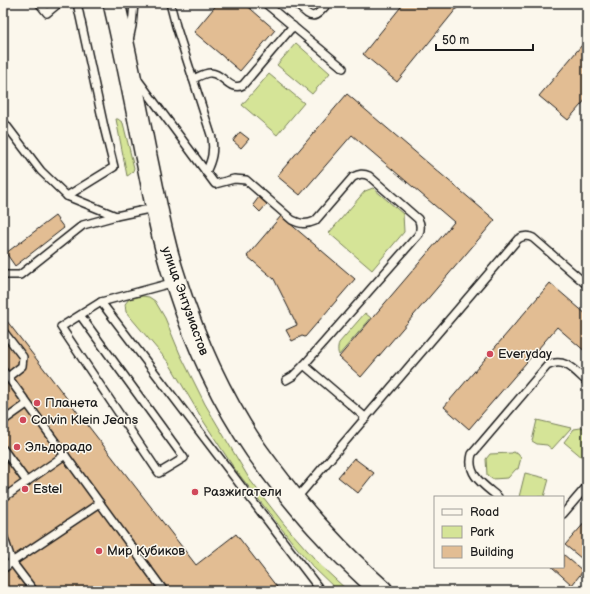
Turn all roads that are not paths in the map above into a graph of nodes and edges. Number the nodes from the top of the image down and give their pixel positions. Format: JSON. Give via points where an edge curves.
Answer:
{"nodes":[{"id":1,"x":39,"y":3,"type":"edge"},
{"id":2,"x":59,"y":3,"type":"edge"},
{"id":3,"x":77,"y":3,"type":"edge"},
{"id":4,"x":114,"y":3,"type":"edge"},
{"id":5,"x":134,"y":3,"type":"edge"},
{"id":6,"x":170,"y":3,"type":"edge"},
{"id":7,"x":265,"y":3,"type":"edge"},
{"id":8,"x":295,"y":3,"type":"edge"},
{"id":9,"x":328,"y":3,"type":"edge"},
{"id":10,"x":293,"y":26,"type":"junction"},
{"id":11,"x":127,"y":59,"type":"junction"},
{"id":12,"x":343,"y":68,"type":"dead end"},
{"id":13,"x":193,"y":79,"type":"junction"},
{"id":14,"x":3,"y":121,"type":"edge"},
{"id":15,"x":206,"y":172,"type":"junction"},
{"id":16,"x":67,"y":196,"type":"junction"},
{"id":17,"x":156,"y":207,"type":"junction"},
{"id":18,"x":116,"y":216,"type":"junction"},
{"id":19,"x":3,"y":273,"type":"edge"},
{"id":20,"x":175,"y":282,"type":"junction"},
{"id":21,"x":587,"y":286,"type":"edge"},
{"id":22,"x":101,"y":302,"type":"junction"},
{"id":23,"x":80,"y":315,"type":"junction"},
{"id":24,"x":3,"y":331,"type":"edge"},
{"id":25,"x":304,"y":365,"type":"junction"},
{"id":26,"x":5,"y":374,"type":"edge"},
{"id":27,"x":286,"y":380,"type":"dead end"},
{"id":28,"x":587,"y":382,"type":"edge"},
{"id":29,"x":27,"y":404,"type":"junction"},
{"id":30,"x":366,"y":418,"type":"junction"},
{"id":31,"x":3,"y":421,"type":"edge"},
{"id":32,"x":3,"y":450,"type":"edge"},
{"id":33,"x":65,"y":455,"type":"junction"},
{"id":34,"x":27,"y":482,"type":"junction"},
{"id":35,"x":587,"y":486,"type":"edge"},
{"id":36,"x":497,"y":496,"type":"edge"},
{"id":37,"x":3,"y":498,"type":"edge"},
{"id":38,"x":295,"y":501,"type":"junction"},
{"id":39,"x":100,"y":504,"type":"junction"},
{"id":40,"x":564,"y":513,"type":"edge"},
{"id":41,"x":3,"y":535,"type":"edge"},
{"id":42,"x":12,"y":562,"type":"junction"},
{"id":43,"x":3,"y":569,"type":"edge"},
{"id":44,"x":34,"y":591,"type":"edge"},
{"id":45,"x":164,"y":591,"type":"edge"},
{"id":46,"x":321,"y":591,"type":"edge"},
{"id":47,"x":382,"y":591,"type":"edge"}],
"edges":[{"from":1,"to":2,"type":"lane","via":[[47,12]]},
{"from":3,"to":16,"type":"lane","via":[[114,167]]},
{"from":4,"to":11,"type":"main road","name":"улица Энтузиастов"},
{"from":5,"to":11,"type":"lane"},
{"from":6,"to":13,"type":"lane"},
{"from":7,"to":10,"type":"lane"},
{"from":8,"to":9,"type":"lane","via":[[314,16]]},
{"from":10,"to":12,"type":"lane"},
{"from":10,"to":13,"type":"lane","via":[[240,87],[232,86],[212,73]]},
{"from":11,"to":15,"type":"lane"},
{"from":11,"to":17,"type":"main road","name":"улица Энтузиастов"},
{"from":13,"to":15,"type":"lane","via":[[213,145],[212,158]]},
{"from":14,"to":16,"type":"lane","via":[[41,171]]},
{"from":15,"to":25,"type":"lane","via":[[215,184],[234,179],[246,180],[292,220],[302,224],[315,221],[353,177],[365,174],[420,222],[419,234]]},
{"from":16,"to":18,"type":"lane"},
{"from":17,"to":18,"type":"lane"},
{"from":17,"to":20,"type":"main road","name":"улица Энтузиастов"},
{"from":18,"to":19,"type":"lane","via":[[83,226],[20,275]]},
{"from":20,"to":22,"type":"lane"},
{"from":20,"to":38,"type":"main road","name":"улица Энтузиастов","via":[[194,334],[223,394],[256,449]]},
{"from":21,"to":30,"type":"lane","via":[[533,238],[522,237]]},
{"from":22,"to":23,"type":"lane"},
{"from":22,"to":46,"type":"lane"},
{"from":23,"to":23,"type":"lane","via":[[61,327],[160,473],[184,458]]},
{"from":24,"to":26,"type":"lane","via":[[23,357],[22,366]]},
{"from":25,"to":27,"type":"lane"},
{"from":25,"to":30,"type":"lane"},
{"from":26,"to":29,"type":"lane"},
{"from":28,"to":36,"type":"lane","via":[[563,363],[547,366],[472,454],[471,470]]},
{"from":29,"to":31,"type":"lane"},
{"from":29,"to":33,"type":"lane"},
{"from":30,"to":38,"type":"lane"},
{"from":32,"to":34,"type":"lane"},
{"from":33,"to":34,"type":"lane"},
{"from":33,"to":39,"type":"lane"},
{"from":34,"to":37,"type":"lane"},
{"from":35,"to":40,"type":"lane"},
{"from":38,"to":47,"type":"main road","name":"улица Энтузиастов","via":[[351,563]]},
{"from":39,"to":42,"type":"lane"},
{"from":39,"to":45,"type":"lane"},
{"from":41,"to":42,"type":"lane"},
{"from":42,"to":43,"type":"lane"},
{"from":42,"to":44,"type":"lane"}]}
